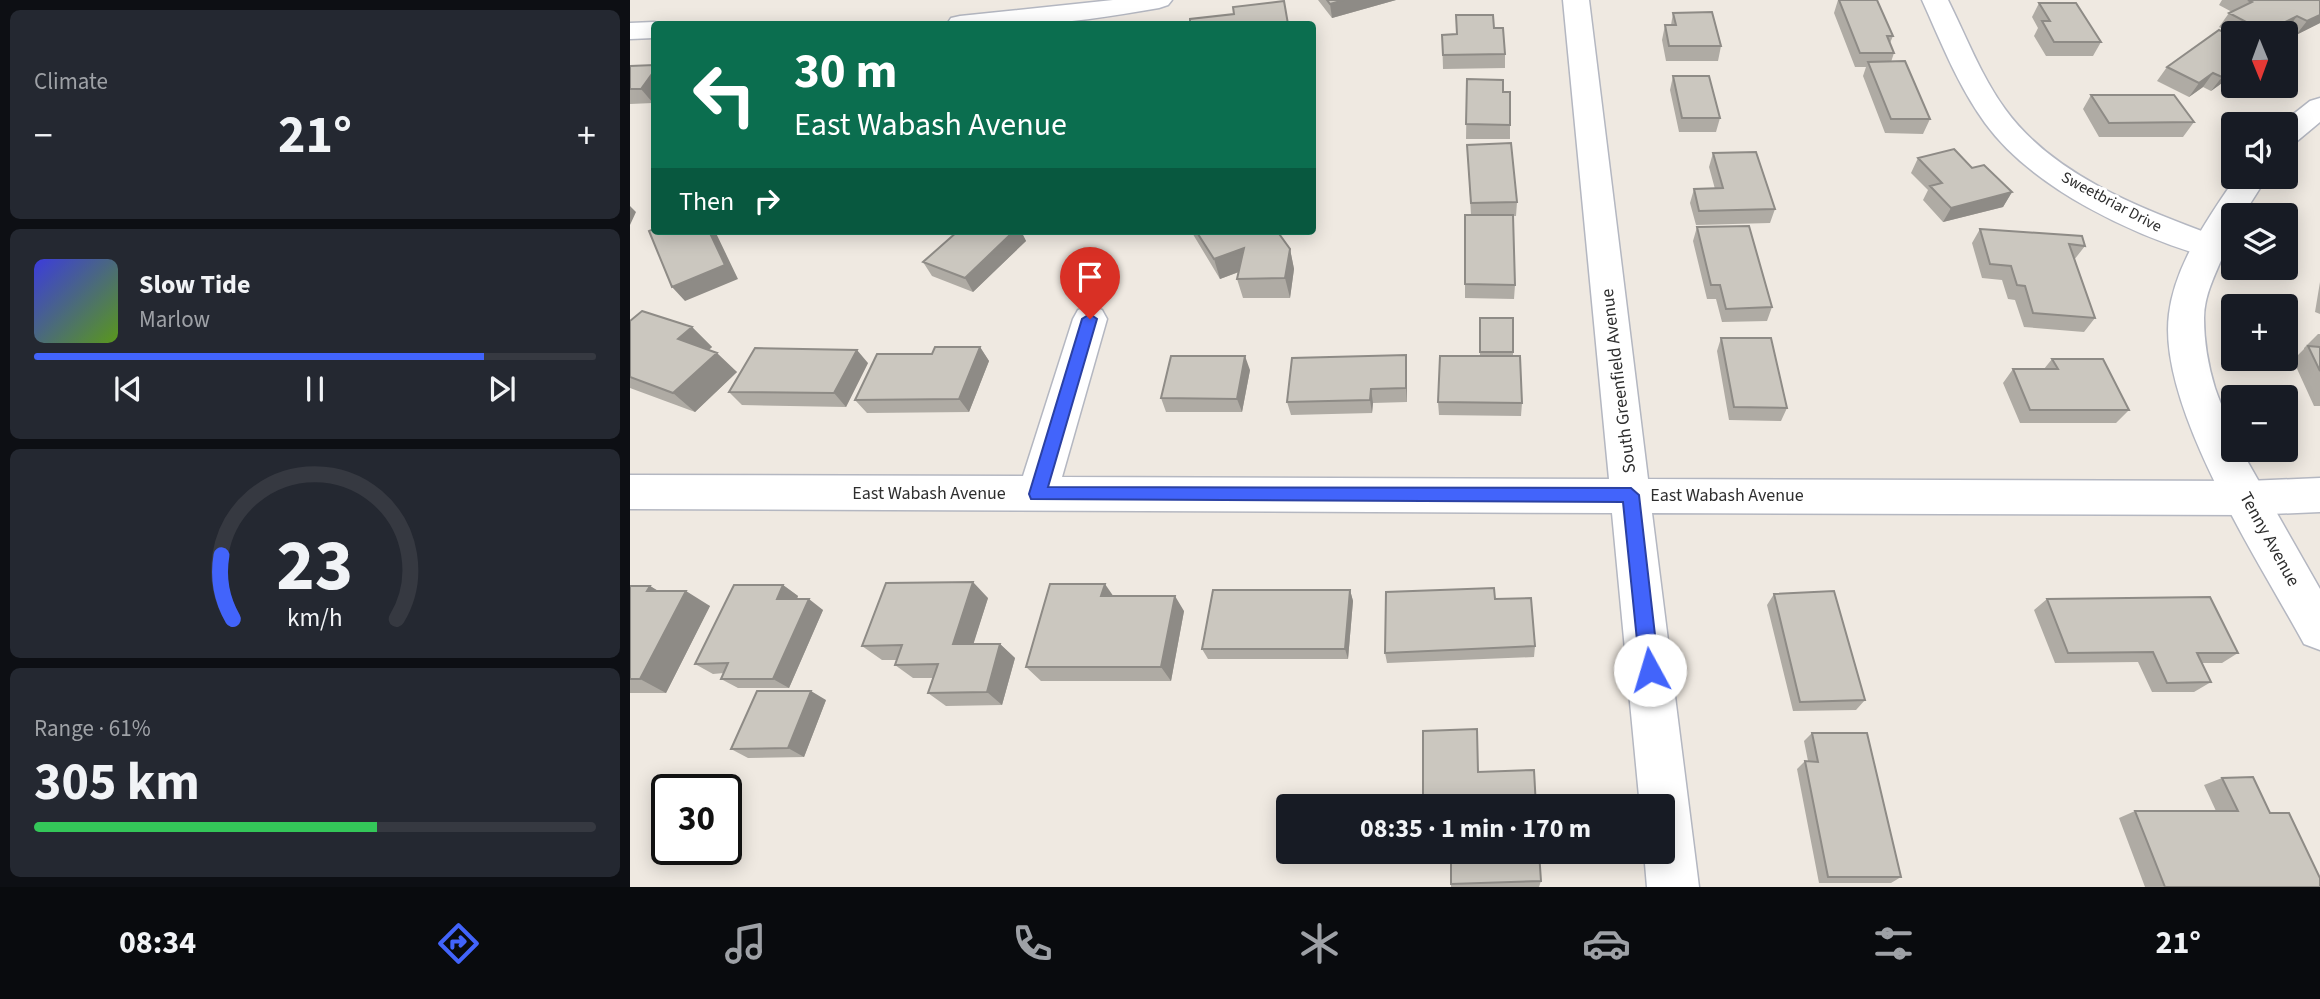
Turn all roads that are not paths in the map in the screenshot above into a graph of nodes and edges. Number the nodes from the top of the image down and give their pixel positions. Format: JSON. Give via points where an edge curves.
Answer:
{"nodes":[{"id":1,"x":1159,"y":0,"type":"edge"},
{"id":2,"x":1576,"y":0,"type":"edge"},
{"id":3,"x":1935,"y":0,"type":"edge"},
{"id":4,"x":991,"y":21,"type":"edge"},
{"id":5,"x":651,"y":30,"type":"edge"},
{"id":6,"x":630,"y":31,"type":"edge"},
{"id":7,"x":2320,"y":107,"type":"edge"},
{"id":8,"x":2298,"y":125,"type":"edge"},
{"id":9,"x":2245,"y":189,"type":"edge"},
{"id":10,"x":2211,"y":247,"type":"junction"},
{"id":11,"x":1090,"y":319,"type":"dead end"},
{"id":12,"x":630,"y":492,"type":"edge"},
{"id":13,"x":1037,"y":494,"type":"junction"},
{"id":14,"x":1631,"y":495,"type":"junction"},
{"id":15,"x":2320,"y":495,"type":"edge"},
{"id":16,"x":2247,"y":498,"type":"junction"},
{"id":17,"x":2320,"y":630,"type":"edge"},
{"id":18,"x":1673,"y":887,"type":"edge"}],
"edges":[{"from":1,"to":4,"type":"street"},
{"from":2,"to":14,"type":"street","name":"South Greenfield Avenue"},
{"from":3,"to":10,"type":"street","name":"Sweetbriar Drive","via":[[1997,118],[2044,164],[2137,217]]},
{"from":5,"to":6,"type":"street"},
{"from":7,"to":8,"type":"street"},
{"from":9,"to":10,"type":"street","name":"Tenny Avenue"},
{"from":10,"to":16,"type":"street","name":"Tenny Avenue","via":[[2186,316],[2190,364],[2204,413]]},
{"from":11,"to":13,"type":"street"},
{"from":12,"to":13,"type":"street","name":"East Wabash Avenue"},
{"from":13,"to":14,"type":"street","name":"East Wabash Avenue"},
{"from":14,"to":16,"type":"street","name":"East Wabash Avenue"},
{"from":14,"to":18,"type":"street","name":"South Greenfield Avenue"},
{"from":15,"to":16,"type":"street","name":"East Wabash Avenue"},
{"from":16,"to":17,"type":"street","name":"Tenny Avenue"}]}
